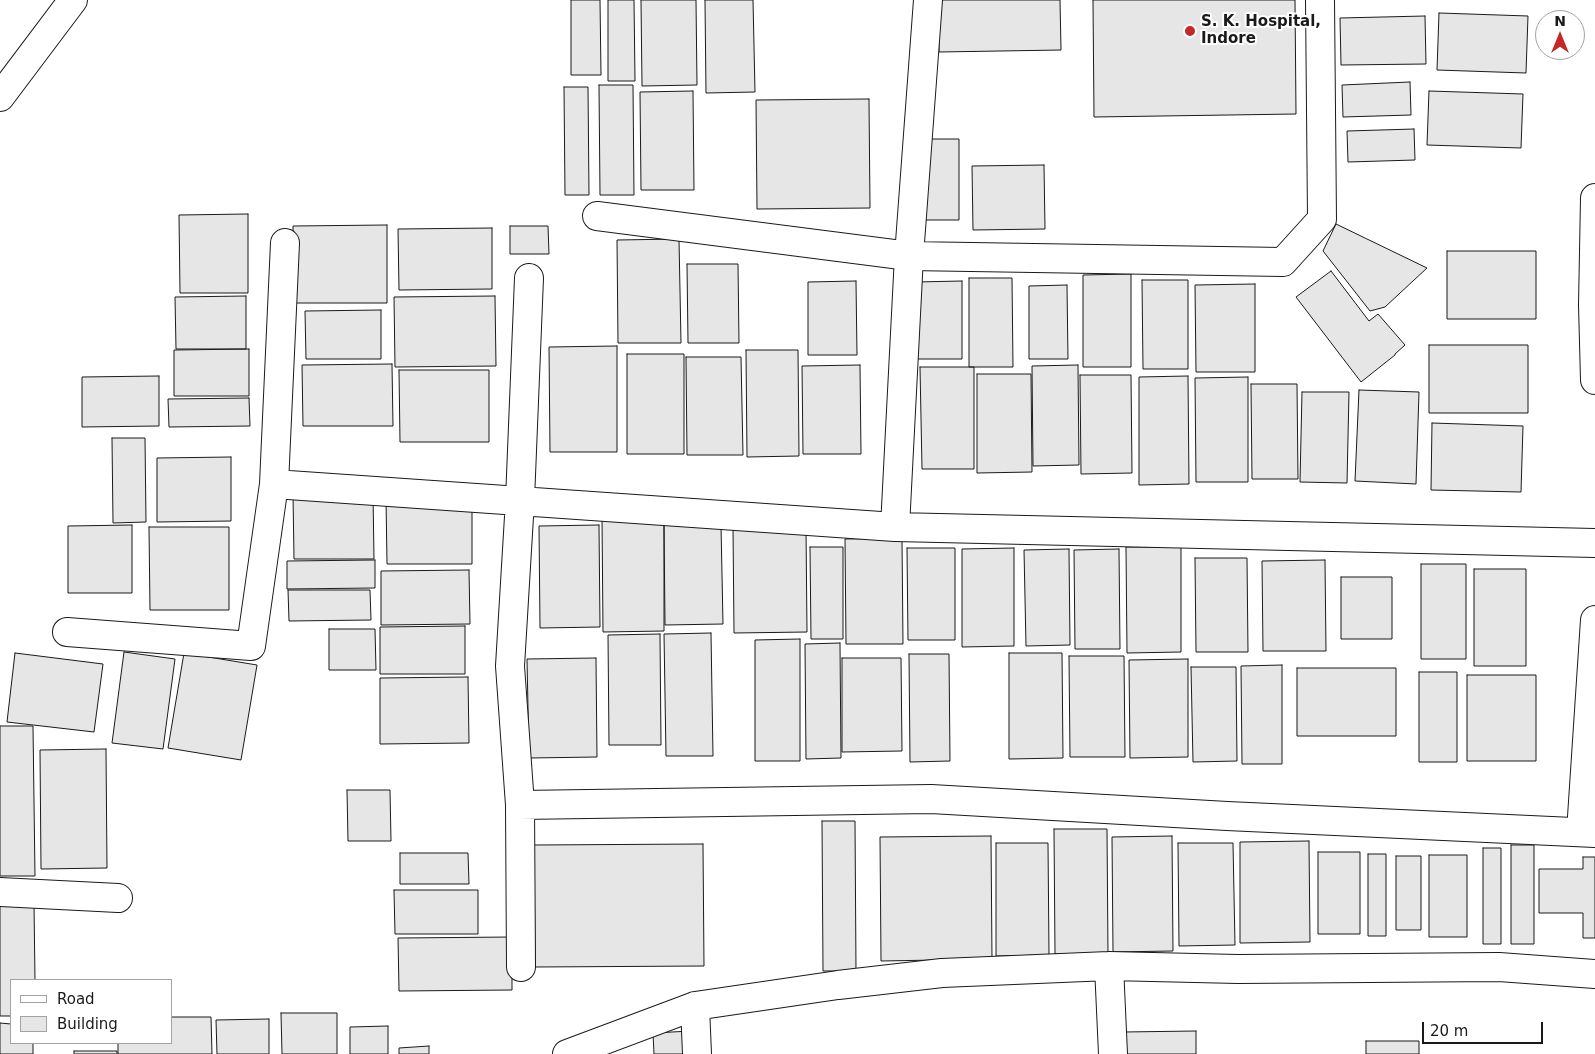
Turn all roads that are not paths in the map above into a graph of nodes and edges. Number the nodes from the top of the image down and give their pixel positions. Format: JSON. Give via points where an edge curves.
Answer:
{"nodes":[{"id":1,"x":73,"y":0,"type":"edge"},
{"id":2,"x":928,"y":0,"type":"edge"},
{"id":3,"x":1320,"y":0,"type":"edge"},
{"id":4,"x":0,"y":97,"type":"edge"},
{"id":5,"x":1595,"y":198,"type":"edge"},
{"id":6,"x":597,"y":216,"type":"dead end"},
{"id":7,"x":1594,"y":240,"type":"edge"},
{"id":8,"x":285,"y":243,"type":"dead end"},
{"id":9,"x":909,"y":256,"type":"junction"},
{"id":10,"x":529,"y":278,"type":"dead end"},
{"id":11,"x":1595,"y":380,"type":"edge"},
{"id":12,"x":274,"y":484,"type":"junction"},
{"id":13,"x":520,"y":500,"type":"junction"},
{"id":14,"x":895,"y":527,"type":"junction"},
{"id":15,"x":1595,"y":543,"type":"edge"},
{"id":16,"x":1595,"y":620,"type":"edge"},
{"id":17,"x":67,"y":632,"type":"dead end"},
{"id":18,"x":520,"y":805,"type":"junction"},
{"id":19,"x":1588,"y":833,"type":"edge"},
{"id":20,"x":0,"y":892,"type":"edge"},
{"id":21,"x":118,"y":898,"type":"dead end"},
{"id":22,"x":1109,"y":966,"type":"junction"},
{"id":23,"x":521,"y":967,"type":"dead end"},
{"id":24,"x":1595,"y":974,"type":"edge"},
{"id":25,"x":695,"y":1006,"type":"junction"},
{"id":26,"x":567,"y":1054,"type":"edge"},
{"id":27,"x":697,"y":1054,"type":"edge"},
{"id":28,"x":1112,"y":1054,"type":"edge"}],
"edges":[{"from":1,"to":4,"type":"street"},
{"from":2,"to":9,"type":"street"},
{"from":3,"to":9,"type":"street","via":[[1322,219],[1283,262]]},
{"from":5,"to":7,"type":"street"},
{"from":6,"to":9,"type":"street"},
{"from":7,"to":11,"type":"street"},
{"from":8,"to":12,"type":"street"},
{"from":9,"to":14,"type":"street"},
{"from":10,"to":13,"type":"street"},
{"from":12,"to":13,"type":"street"},
{"from":12,"to":17,"type":"street","via":[[251,646]]},
{"from":13,"to":14,"type":"street"},
{"from":13,"to":18,"type":"street","via":[[510,666]]},
{"from":14,"to":15,"type":"street"},
{"from":16,"to":19,"type":"street"},
{"from":18,"to":19,"type":"street","via":[[931,799]]},
{"from":18,"to":23,"type":"street"},
{"from":20,"to":21,"type":"street"},
{"from":22,"to":24,"type":"street","via":[[1238,969],[1499,967]]},
{"from":22,"to":25,"type":"street","via":[[942,973]]},
{"from":22,"to":28,"type":"street"},
{"from":25,"to":26,"type":"street"},
{"from":25,"to":27,"type":"street"}]}
